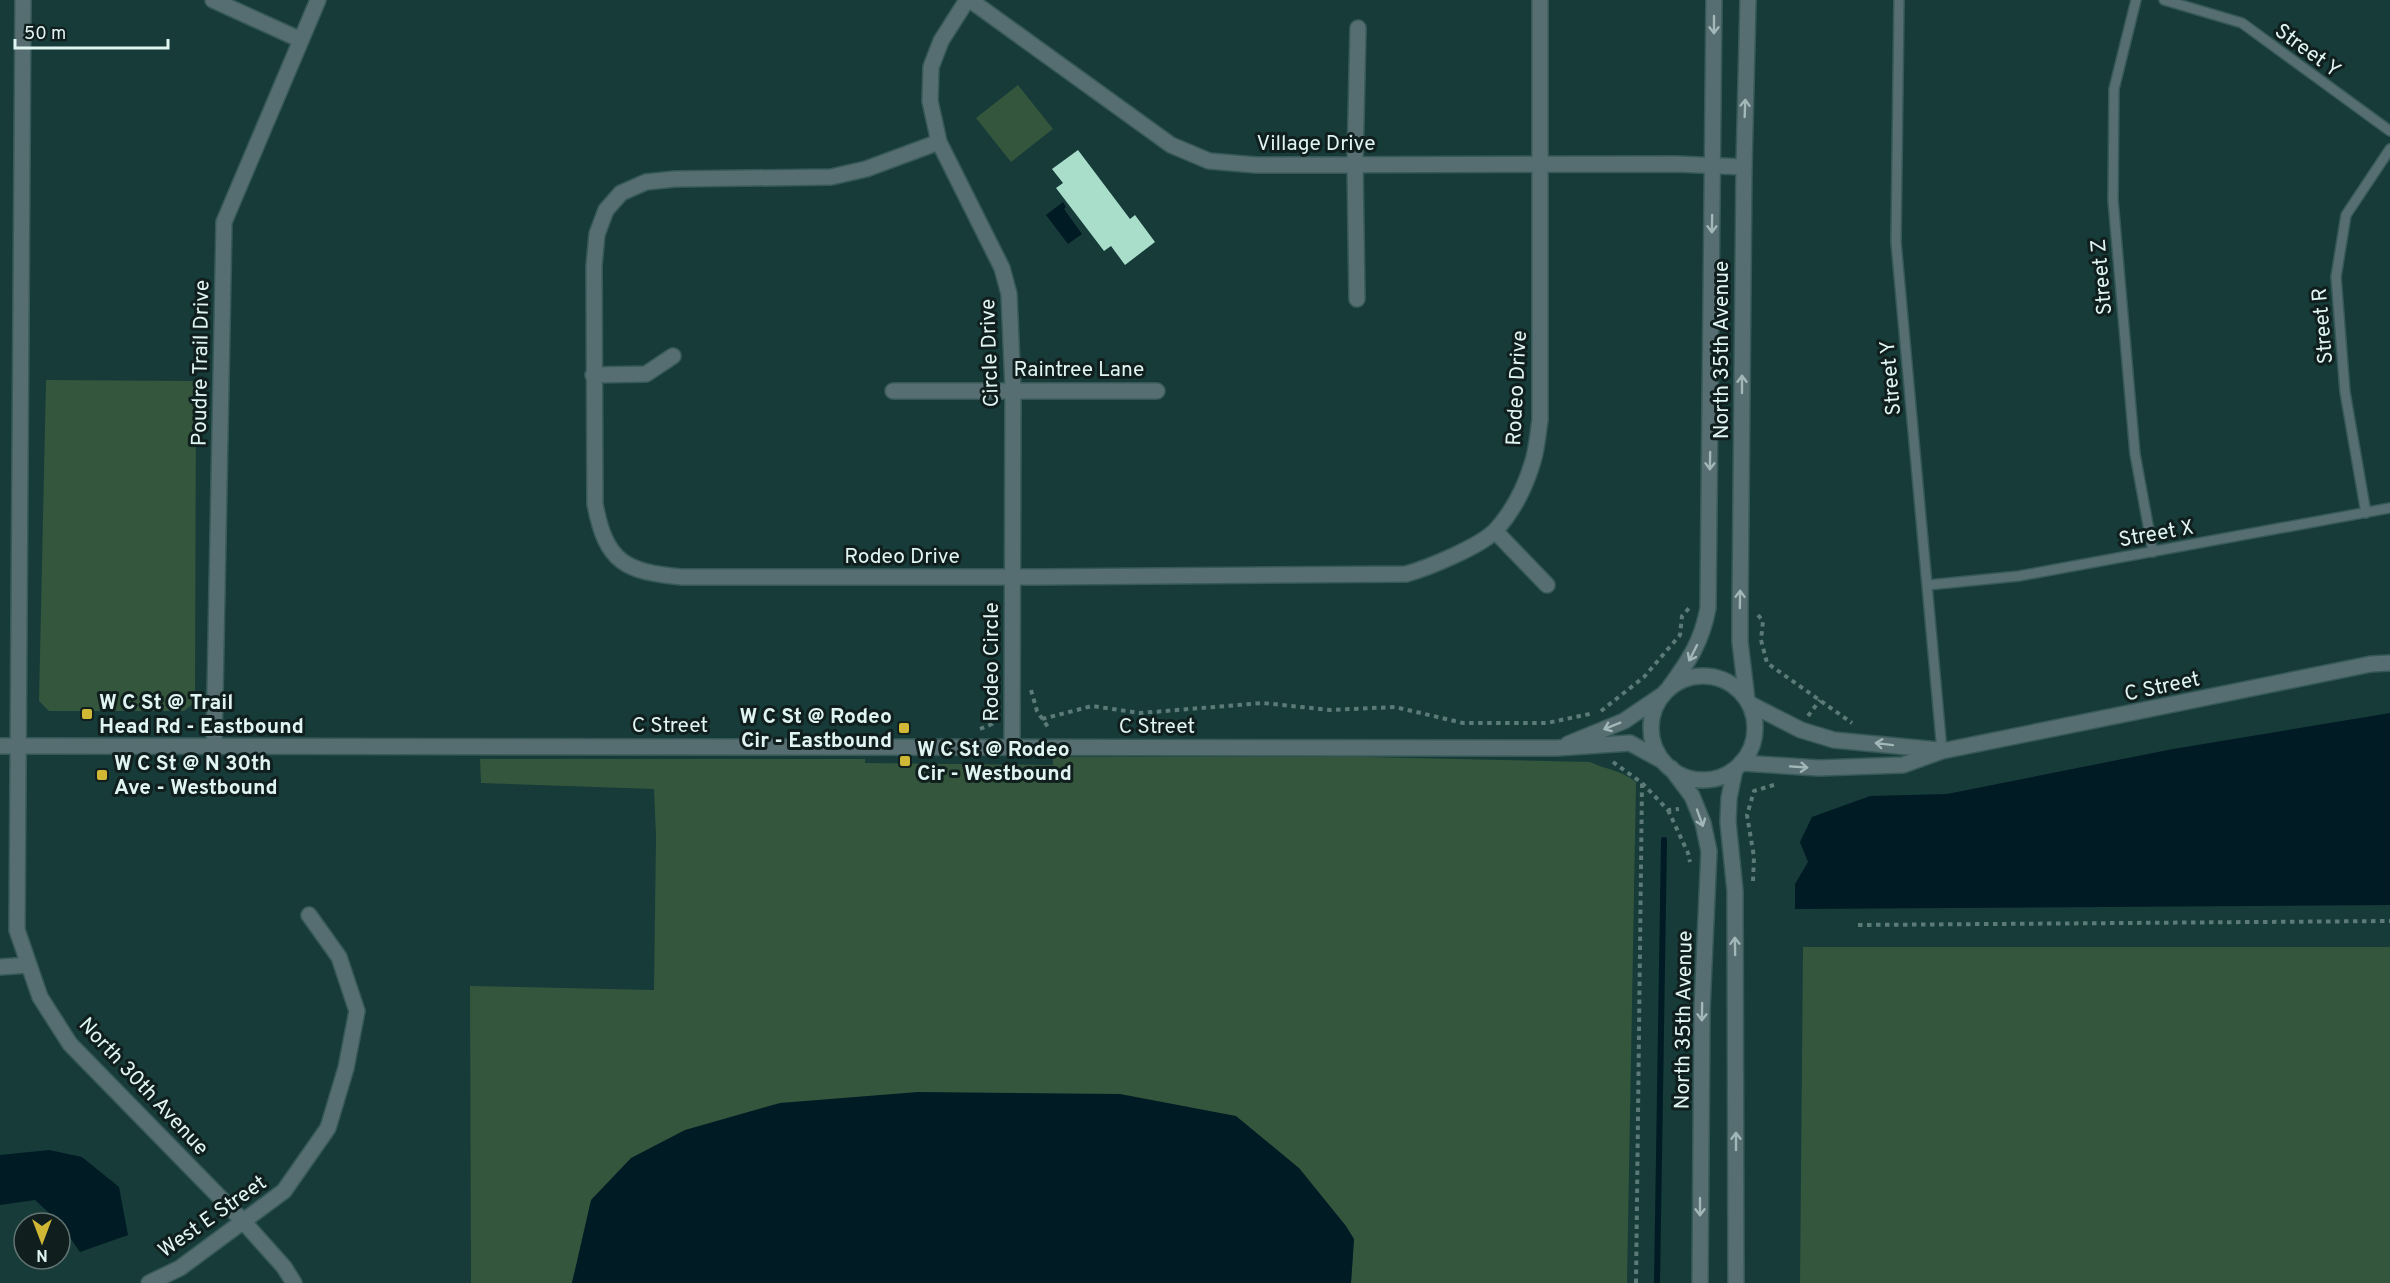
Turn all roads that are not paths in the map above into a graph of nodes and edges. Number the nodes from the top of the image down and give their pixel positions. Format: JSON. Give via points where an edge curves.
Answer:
{"nodes":[{"id":1,"x":23,"y":0,"type":"edge"},
{"id":2,"x":213,"y":0,"type":"edge"},
{"id":3,"x":318,"y":0,"type":"edge"},
{"id":4,"x":968,"y":0,"type":"edge"},
{"id":5,"x":1540,"y":0,"type":"edge"},
{"id":6,"x":1714,"y":0,"type":"edge"},
{"id":7,"x":1748,"y":0,"type":"edge"},
{"id":8,"x":1899,"y":0,"type":"edge"},
{"id":9,"x":2136,"y":0,"type":"edge"},
{"id":10,"x":2164,"y":0,"type":"edge"},
{"id":11,"x":1358,"y":28,"type":"dead end"},
{"id":12,"x":301,"y":40,"type":"junction"},
{"id":13,"x":2390,"y":131,"type":"edge"},
{"id":14,"x":939,"y":142,"type":"junction"},
{"id":15,"x":2390,"y":149,"type":"edge"},
{"id":16,"x":1355,"y":164,"type":"junction"},
{"id":17,"x":1540,"y":165,"type":"junction"},
{"id":18,"x":1713,"y":165,"type":"junction"},
{"id":19,"x":1744,"y":167,"type":"junction"},
{"id":20,"x":1357,"y":299,"type":"dead end"},
{"id":21,"x":673,"y":356,"type":"dead end"},
{"id":22,"x":593,"y":375,"type":"junction"},
{"id":23,"x":1012,"y":390,"type":"junction"},
{"id":24,"x":893,"y":391,"type":"dead end"},
{"id":25,"x":1157,"y":391,"type":"dead end"},
{"id":26,"x":2390,"y":508,"type":"edge"},
{"id":27,"x":2366,"y":513,"type":"junction"},
{"id":28,"x":1495,"y":531,"type":"junction"},
{"id":29,"x":2153,"y":552,"type":"junction"},
{"id":30,"x":1012,"y":577,"type":"junction"},
{"id":31,"x":1546,"y":585,"type":"dead end"},
{"id":32,"x":1928,"y":585,"type":"junction"},
{"id":33,"x":2390,"y":663,"type":"edge"},
{"id":34,"x":1666,"y":692,"type":"junction"},
{"id":35,"x":1748,"y":702,"type":"junction"},
{"id":36,"x":0,"y":746,"type":"edge"},
{"id":37,"x":19,"y":746,"type":"junction"},
{"id":38,"x":214,"y":746,"type":"junction"},
{"id":39,"x":1012,"y":747,"type":"junction"},
{"id":40,"x":1557,"y":748,"type":"junction"},
{"id":41,"x":1942,"y":751,"type":"junction"},
{"id":42,"x":1667,"y":765,"type":"junction"},
{"id":43,"x":1738,"y":766,"type":"junction"},
{"id":44,"x":309,"y":915,"type":"dead end"},
{"id":45,"x":29,"y":965,"type":"junction"},
{"id":46,"x":0,"y":967,"type":"edge"},
{"id":47,"x":242,"y":1220,"type":"junction"},
{"id":48,"x":149,"y":1283,"type":"edge"},
{"id":49,"x":294,"y":1283,"type":"edge"},
{"id":50,"x":1700,"y":1283,"type":"edge"},
{"id":51,"x":1736,"y":1283,"type":"edge"}],
"edges":[{"from":1,"to":37,"type":"street","name":"North 30th Avenue"},
{"from":2,"to":12,"type":"street"},
{"from":3,"to":12,"type":"street","name":"Poudre Trail Drive"},
{"from":4,"to":14,"type":"street","via":[[940,41],[931,67],[930,101]]},
{"from":4,"to":16,"type":"street","name":"Village Drive","via":[[1171,145],[1209,161],[1256,165]]},
{"from":5,"to":17,"type":"street","name":"Rodeo Drive"},
{"from":6,"to":18,"type":"street","name":"North 35th Avenue","one_way":true},
{"from":19,"to":7,"type":"street","name":"North 35th Avenue","one_way":true},
{"from":8,"to":32,"type":"lane","name":"Street Y","via":[[1896,242]]},
{"from":9,"to":29,"type":"lane","name":"Street Z","via":[[2114,88],[2113,200],[2135,454]]},
{"from":10,"to":13,"type":"lane","name":"Street Y","via":[[2241,23]]},
{"from":11,"to":16,"type":"street"},
{"from":12,"to":38,"type":"street","name":"Poudre Trail Drive","via":[[224,222]]},
{"from":14,"to":22,"type":"street","name":"Rodeo Drive","via":[[866,169],[831,177],[675,179],[646,182],[621,193],[606,210],[597,234]]},
{"from":14,"to":23,"type":"street","name":"Circle Drive","via":[[1002,268],[1009,294]]},
{"from":15,"to":27,"type":"lane","name":"Street R","via":[[2346,215],[2336,277],[2345,392]]},
{"from":16,"to":17,"type":"street","name":"Village Drive"},
{"from":16,"to":20,"type":"street"},
{"from":17,"to":18,"type":"street","name":"Village Drive"},
{"from":17,"to":28,"type":"street","name":"Rodeo Drive","via":[[1540,420],[1533,461],[1518,497]]},
{"from":18,"to":19,"type":"street","name":"Village Drive"},
{"from":18,"to":34,"type":"street","name":"North 35th Avenue","one_way":true,"via":[[1708,608],[1703,632]]},
{"from":35,"to":19,"type":"street","name":"North 35th Avenue","one_way":true,"via":[[1740,642]]},
{"from":21,"to":22,"type":"street","via":[[646,374]]},
{"from":22,"to":30,"type":"street","name":"Rodeo Drive","via":[[595,504],[599,528],[615,555],[647,574]]},
{"from":23,"to":24,"type":"street","name":"Raintree Lane"},
{"from":23,"to":25,"type":"street","name":"Raintree Lane"},
{"from":23,"to":30,"type":"street","name":"Circle Drive"},
{"from":26,"to":27,"type":"lane","name":"Street X"},
{"from":27,"to":29,"type":"lane","name":"Street X"},
{"from":28,"to":30,"type":"street","name":"Rodeo Drive","via":[[1460,552],[1406,574]]},
{"from":28,"to":31,"type":"street"},
{"from":29,"to":32,"type":"lane","name":"Street X","via":[[2019,576]]},
{"from":30,"to":39,"type":"street","name":"Rodeo Circle"},
{"from":32,"to":41,"type":"lane","name":"Street Y"},
{"from":33,"to":41,"type":"street","name":"C Street"},
{"from":34,"to":35,"type":"street","via":[[1684,679],[1719,678],[1735,686]]},
{"from":34,"to":40,"type":"street","name":"C Street","one_way":true,"via":[[1624,721]]},
{"from":34,"to":42,"type":"street","via":[[1651,722],[1654,742]]},
{"from":41,"to":35,"type":"street","name":"C Street","one_way":true,"via":[[1834,740],[1801,730]]},
{"from":35,"to":43,"type":"street","via":[[1755,719],[1755,735]]},
{"from":36,"to":37,"type":"street","name":"C Street"},
{"from":37,"to":38,"type":"street","name":"C Street"},
{"from":37,"to":45,"type":"street","name":"North 30th Avenue","via":[[17,930]]},
{"from":38,"to":39,"type":"street","name":"C Street"},
{"from":39,"to":40,"type":"street","name":"C Street"},
{"from":40,"to":42,"type":"street","name":"C Street","via":[[1630,743]]},
{"from":43,"to":41,"type":"street","name":"C Street","one_way":true,"via":[[1903,765]]},
{"from":42,"to":43,"type":"street","via":[[1696,779],[1723,776]]},
{"from":42,"to":50,"type":"street","name":"North 35th Avenue","one_way":true,"via":[[1692,796],[1709,851],[1702,1009]]},
{"from":51,"to":43,"type":"street","one_way":true,"via":[[1734,891],[1728,822],[1729,798]]},
{"from":44,"to":47,"type":"street","name":"West E Street","via":[[339,957],[357,1011],[346,1068],[328,1128],[284,1191]]},
{"from":45,"to":46,"type":"street"},
{"from":45,"to":47,"type":"street","name":"North 30th Avenue","via":[[40,997],[70,1044]]},
{"from":47,"to":48,"type":"street","name":"West E Street","via":[[180,1268]]},
{"from":47,"to":49,"type":"street","name":"North 30th Avenue"}]}
